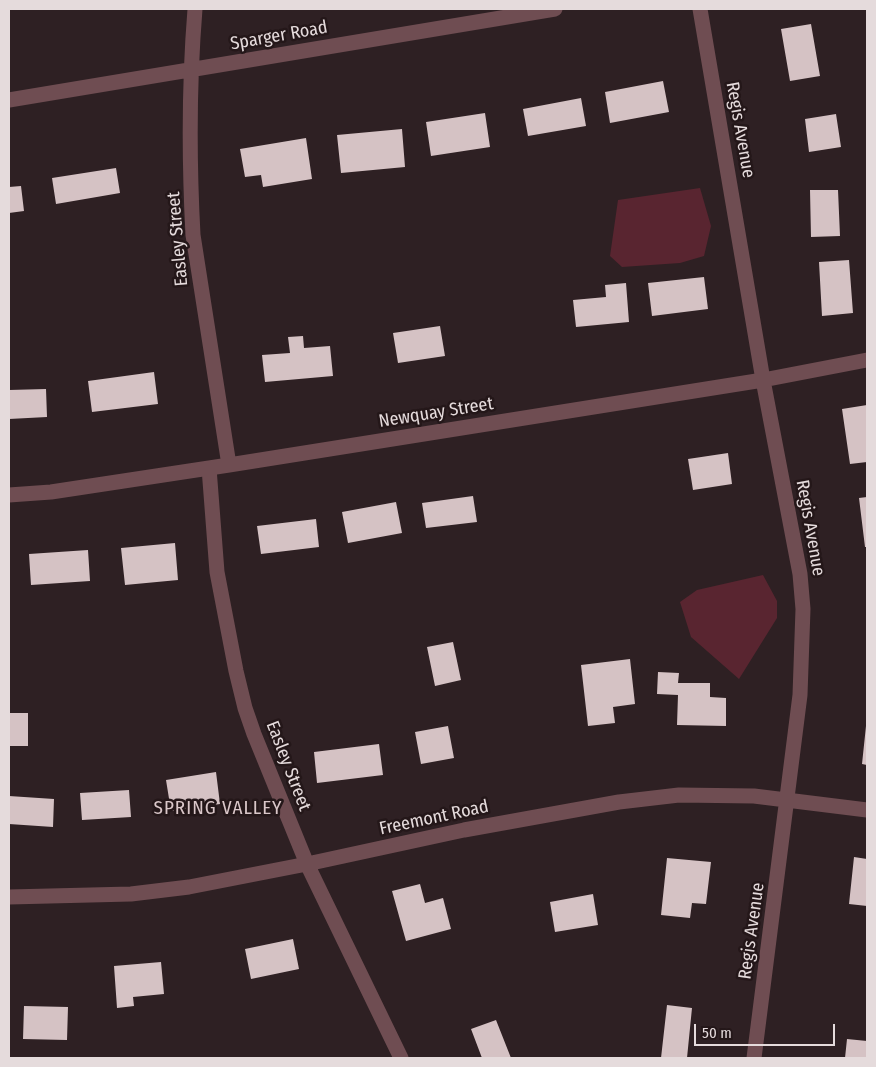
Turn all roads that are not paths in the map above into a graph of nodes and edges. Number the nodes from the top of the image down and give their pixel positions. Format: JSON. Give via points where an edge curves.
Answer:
{"nodes":[{"id":1,"x":195,"y":9,"type":"edge"},
{"id":2,"x":555,"y":9,"type":"edge"},
{"id":3,"x":700,"y":9,"type":"edge"},
{"id":4,"x":192,"y":70,"type":"junction"},
{"id":5,"x":9,"y":100,"type":"edge"},
{"id":6,"x":867,"y":360,"type":"edge"},
{"id":7,"x":764,"y":380,"type":"junction"},
{"id":8,"x":229,"y":465,"type":"junction"},
{"id":9,"x":209,"y":468,"type":"junction"},
{"id":10,"x":9,"y":495,"type":"edge"},
{"id":11,"x":788,"y":799,"type":"junction"},
{"id":12,"x":867,"y":810,"type":"edge"},
{"id":13,"x":307,"y":864,"type":"junction"},
{"id":14,"x":9,"y":897,"type":"edge"},
{"id":15,"x":401,"y":1058,"type":"edge"},
{"id":16,"x":754,"y":1058,"type":"edge"}],
"edges":[{"from":1,"to":4,"type":"street","name":"Easley Street"},
{"from":2,"to":4,"type":"street","name":"Sparger Road"},
{"from":3,"to":7,"type":"street","name":"Regis Avenue"},
{"from":4,"to":5,"type":"street","name":"Sparger Road"},
{"from":4,"to":8,"type":"street","name":"Easley Street","via":[[193,235]]},
{"from":6,"to":7,"type":"street","name":"Newquay Street"},
{"from":7,"to":8,"type":"street","name":"Newquay Street"},
{"from":7,"to":11,"type":"street","name":"Regis Avenue","via":[[800,574],[803,609],[800,695]]},
{"from":8,"to":9,"type":"street","name":"Newquay Street"},
{"from":9,"to":10,"type":"street","name":"Newquay Street","via":[[51,492]]},
{"from":9,"to":13,"type":"street","name":"Easley Street","via":[[217,572],[236,671],[254,734]]},
{"from":11,"to":12,"type":"street","name":"Freemont Road"},
{"from":11,"to":13,"type":"street","name":"Freemont Road","via":[[679,795],[619,802],[464,830]]},
{"from":11,"to":16,"type":"street","name":"Regis Avenue"},
{"from":13,"to":14,"type":"street","name":"Freemont Road","via":[[189,887],[131,894]]},
{"from":13,"to":15,"type":"street","name":"Easley Street"}]}
